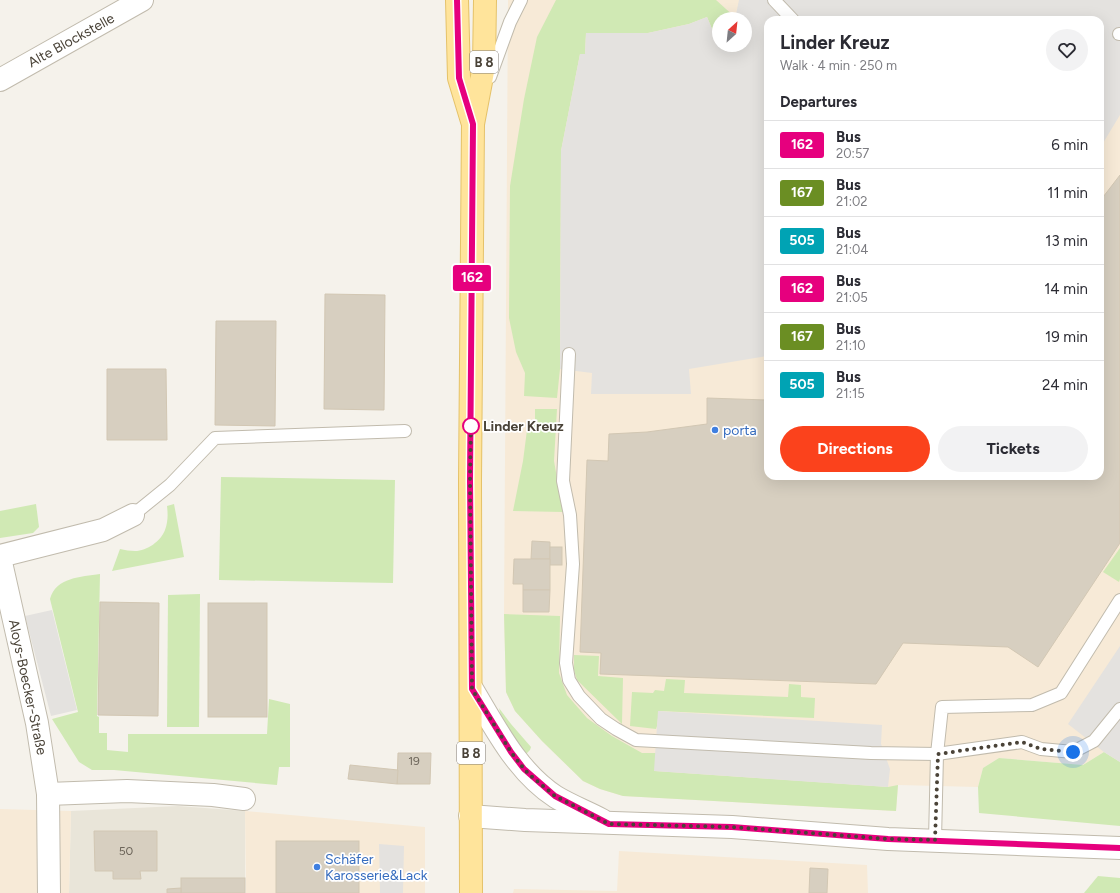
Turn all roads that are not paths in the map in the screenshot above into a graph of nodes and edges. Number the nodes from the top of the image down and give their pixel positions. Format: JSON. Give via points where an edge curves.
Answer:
{"nodes":[{"id":1,"x":142,"y":0,"type":"edge"},
{"id":2,"x":457,"y":0,"type":"edge"},
{"id":3,"x":486,"y":0,"type":"edge"},
{"id":4,"x":521,"y":0,"type":"edge"},
{"id":5,"x":774,"y":0,"type":"edge"},
{"id":6,"x":789,"y":16,"type":"edge"},
{"id":7,"x":0,"y":80,"type":"edge"},
{"id":8,"x":473,"y":124,"type":"junction"},
{"id":9,"x":569,"y":354,"type":"dead end"},
{"id":10,"x":405,"y":431,"type":"dead end"},
{"id":11,"x":134,"y":515,"type":"joint"},
{"id":12,"x":0,"y":557,"type":"edge"},
{"id":13,"x":1120,"y":600,"type":"edge"},
{"id":14,"x":472,"y":689,"type":"junction"},
{"id":15,"x":1120,"y":709,"type":"edge"},
{"id":16,"x":938,"y":754,"type":"junction"},
{"id":17,"x":48,"y":794,"type":"junction"},
{"id":18,"x":244,"y":799,"type":"dead end"},
{"id":19,"x":470,"y":816,"type":"junction"},
{"id":20,"x":609,"y":824,"type":"junction"},
{"id":21,"x":935,"y":840,"type":"junction"},
{"id":22,"x":1120,"y":848,"type":"edge"},
{"id":23,"x":49,"y":893,"type":"edge"},
{"id":24,"x":471,"y":893,"type":"edge"}],
"edges":[{"from":1,"to":7,"type":"street","name":"Alte Blockstelle"},
{"from":2,"to":8,"type":"main road","number":"B 8","via":[[459,78]]},
{"from":3,"to":8,"type":"main road","number":"B 8","via":[[484,66]]},
{"from":4,"to":8,"type":"lane","via":[[510,22]]},
{"from":5,"to":6,"type":"lane"},
{"from":8,"to":14,"type":"main road","number":"B 8","via":[[470,480]]},
{"from":9,"to":16,"type":"lane","via":[[563,481],[570,514],[573,564],[566,663],[569,680],[579,696],[601,719],[636,740],[871,753]]},
{"from":10,"to":11,"type":"lane","via":[[215,438],[170,485]]},
{"from":11,"to":12,"type":"street","name":"Aloys-Boecker-Straße","via":[[103,530]]},
{"from":12,"to":17,"type":"street","name":"Aloys-Boecker-Straße","via":[[37,723]]},
{"from":13,"to":16,"type":"lane","via":[[1061,692],[1032,706],[942,707]]},
{"from":14,"to":19,"type":"main road","number":"B 8"},
{"from":14,"to":20,"type":"street","via":[[524,769],[555,796]]},
{"from":15,"to":16,"type":"lane","via":[[1094,741],[1073,752],[1041,749],[1022,742]]},
{"from":16,"to":21,"type":"lane"},
{"from":17,"to":18,"type":"street","via":[[135,791]]},
{"from":17,"to":23,"type":"street","name":"Aloys-Boecker-Straße"},
{"from":19,"to":20,"type":"street"},
{"from":19,"to":24,"type":"main road","number":"B 8"},
{"from":20,"to":21,"type":"street","via":[[732,827],[888,839]]},
{"from":21,"to":22,"type":"street"}]}
